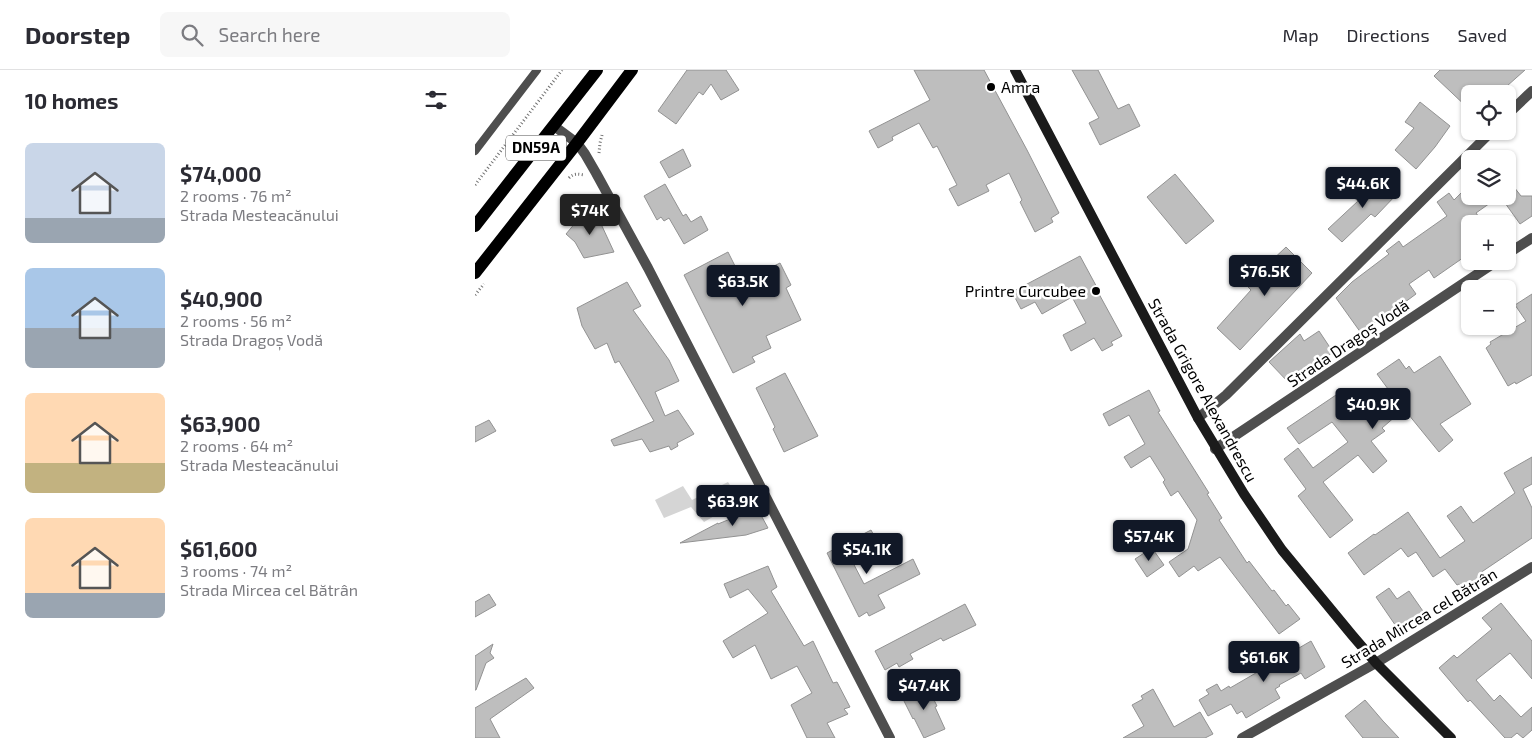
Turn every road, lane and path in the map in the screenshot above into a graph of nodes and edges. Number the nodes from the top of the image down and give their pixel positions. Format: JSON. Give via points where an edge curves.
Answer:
{"nodes":[{"id":1,"x":537,"y":70,"type":"edge"},
{"id":2,"x":562,"y":70,"type":"edge"},
{"id":3,"x":597,"y":70,"type":"edge"},
{"id":4,"x":632,"y":70,"type":"edge"},
{"id":5,"x":1015,"y":70,"type":"edge"},
{"id":6,"x":1532,"y":91,"type":"edge"},
{"id":7,"x":1516,"y":106,"type":"edge"},
{"id":8,"x":554,"y":126,"type":"junction"},
{"id":9,"x":604,"y":131,"type":"dead end"},
{"id":10,"x":1483,"y":140,"type":"edge"},
{"id":11,"x":577,"y":143,"type":"junction"},
{"id":12,"x":475,"y":151,"type":"edge"},
{"id":13,"x":600,"y":158,"type":"dead end"},
{"id":14,"x":475,"y":185,"type":"edge"},
{"id":15,"x":475,"y":226,"type":"edge"},
{"id":16,"x":1532,"y":238,"type":"edge"},
{"id":17,"x":1516,"y":248,"type":"edge"},
{"id":18,"x":1484,"y":270,"type":"edge"},
{"id":19,"x":475,"y":273,"type":"edge"},
{"id":20,"x":1198,"y":418,"type":"junction"},
{"id":21,"x":1215,"y":449,"type":"junction"},
{"id":22,"x":1532,"y":567,"type":"edge"},
{"id":23,"x":1376,"y":663,"type":"junction"},
{"id":24,"x":890,"y":738,"type":"edge"},
{"id":25,"x":1242,"y":738,"type":"edge"},
{"id":26,"x":1451,"y":738,"type":"edge"}],
"edges":[{"from":1,"to":12,"type":"lane"},
{"from":2,"to":14,"type":"path"},
{"from":3,"to":8,"type":"main road","number":"DN59A"},
{"from":4,"to":11,"type":"main road","number":"DN59A"},
{"from":5,"to":20,"type":"street","name":"Strada Grigore Alexandrescu"},
{"from":6,"to":7,"type":"street"},
{"from":8,"to":11,"type":"street"},
{"from":8,"to":15,"type":"main road","number":"DN59A"},
{"from":9,"to":13,"type":"path"},
{"from":10,"to":20,"type":"street","via":[[1226,395]]},
{"from":11,"to":19,"type":"main road","number":"DN59A"},
{"from":11,"to":24,"type":"street","via":[[648,268]]},
{"from":16,"to":17,"type":"street"},
{"from":18,"to":21,"type":"street","name":"Strada Dragoș Vodă"},
{"from":20,"to":21,"type":"street","name":"Strada Grigore Alexandrescu"},
{"from":21,"to":23,"type":"street","name":"Strada Grigore Alexandrescu","via":[[1282,550]]},
{"from":22,"to":23,"type":"street","name":"Strada Mircea cel Bătrân"},
{"from":23,"to":25,"type":"street","name":"Strada Mircea cel Bătrân"},
{"from":23,"to":26,"type":"street","name":"Strada Grigore Alexandrescu"}]}
